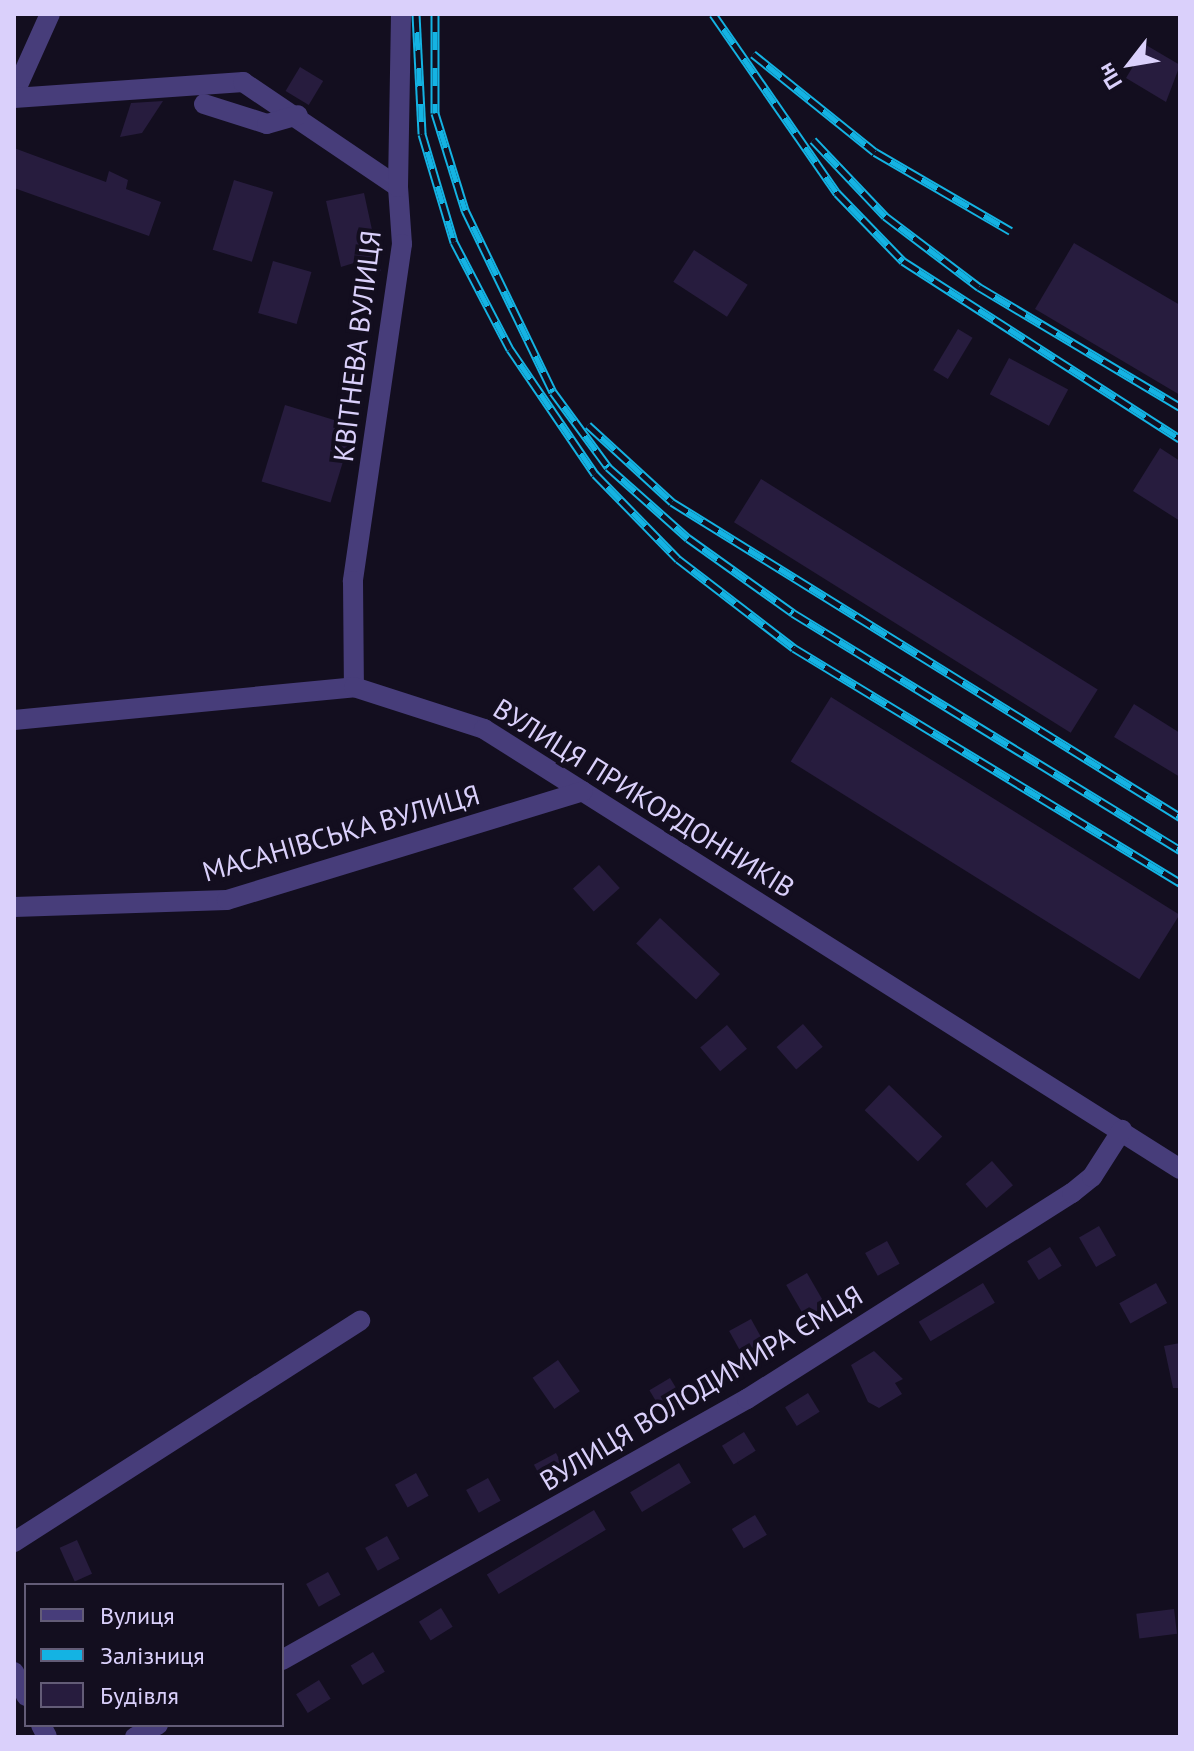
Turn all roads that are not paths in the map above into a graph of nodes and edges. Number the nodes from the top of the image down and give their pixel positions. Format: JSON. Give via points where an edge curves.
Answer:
{"nodes":[{"id":1,"x":50,"y":14,"type":"edge"},
{"id":2,"x":401,"y":14,"type":"edge"},
{"id":3,"x":14,"y":96,"type":"edge"},
{"id":4,"x":204,"y":104,"type":"dead end"},
{"id":5,"x":298,"y":115,"type":"junction"},
{"id":6,"x":398,"y":187,"type":"junction"},
{"id":7,"x":354,"y":687,"type":"junction"},
{"id":8,"x":14,"y":720,"type":"edge"},
{"id":9,"x":583,"y":791,"type":"junction"},
{"id":10,"x":14,"y":907,"type":"edge"},
{"id":11,"x":1122,"y":1130,"type":"junction"},
{"id":12,"x":1180,"y":1169,"type":"edge"},
{"id":13,"x":360,"y":1321,"type":"dead end"},
{"id":14,"x":14,"y":1542,"type":"edge"},
{"id":15,"x":284,"y":1659,"type":"edge"},
{"id":16,"x":14,"y":1672,"type":"edge"},
{"id":17,"x":24,"y":1692,"type":"edge"},
{"id":18,"x":154,"y":1727,"type":"edge"},
{"id":19,"x":135,"y":1737,"type":"edge"}],
"edges":[{"from":1,"to":3,"type":"street"},
{"from":2,"to":6,"type":"street","name":"КВІТНЕВА ВУЛИЦЯ"},
{"from":3,"to":5,"type":"street","via":[[243,82]]},
{"from":4,"to":5,"type":"street","via":[[267,124]]},
{"from":5,"to":6,"type":"street"},
{"from":6,"to":7,"type":"street","name":"КВІТНЕВА ВУЛИЦЯ","via":[[402,244],[384,324],[353,581]]},
{"from":7,"to":8,"type":"street","name":"ВУЛИЦЯ ПРИКОРДОННИКІВ"},
{"from":7,"to":9,"type":"street","name":"ВУЛИЦЯ ПРИКОРДОННИКІВ","via":[[484,729]]},
{"from":9,"to":10,"type":"street","name":"МАСАНІВСЬКА ВУЛИЦЯ","via":[[227,900]]},
{"from":9,"to":11,"type":"street","name":"ВУЛИЦЯ ПРИКОРДОННИКІВ"},
{"from":11,"to":12,"type":"street","name":"ВУЛИЦЯ ПРИКОРДОННИКІВ"},
{"from":11,"to":15,"type":"street","name":"ВУЛИЦЯ ВОЛОДИМИРА ЄМЦЯ","via":[[1092,1177],[1072,1193],[773,1382]]},
{"from":13,"to":14,"type":"street"},
{"from":16,"to":17,"type":"street"},
{"from":18,"to":19,"type":"street"}]}
